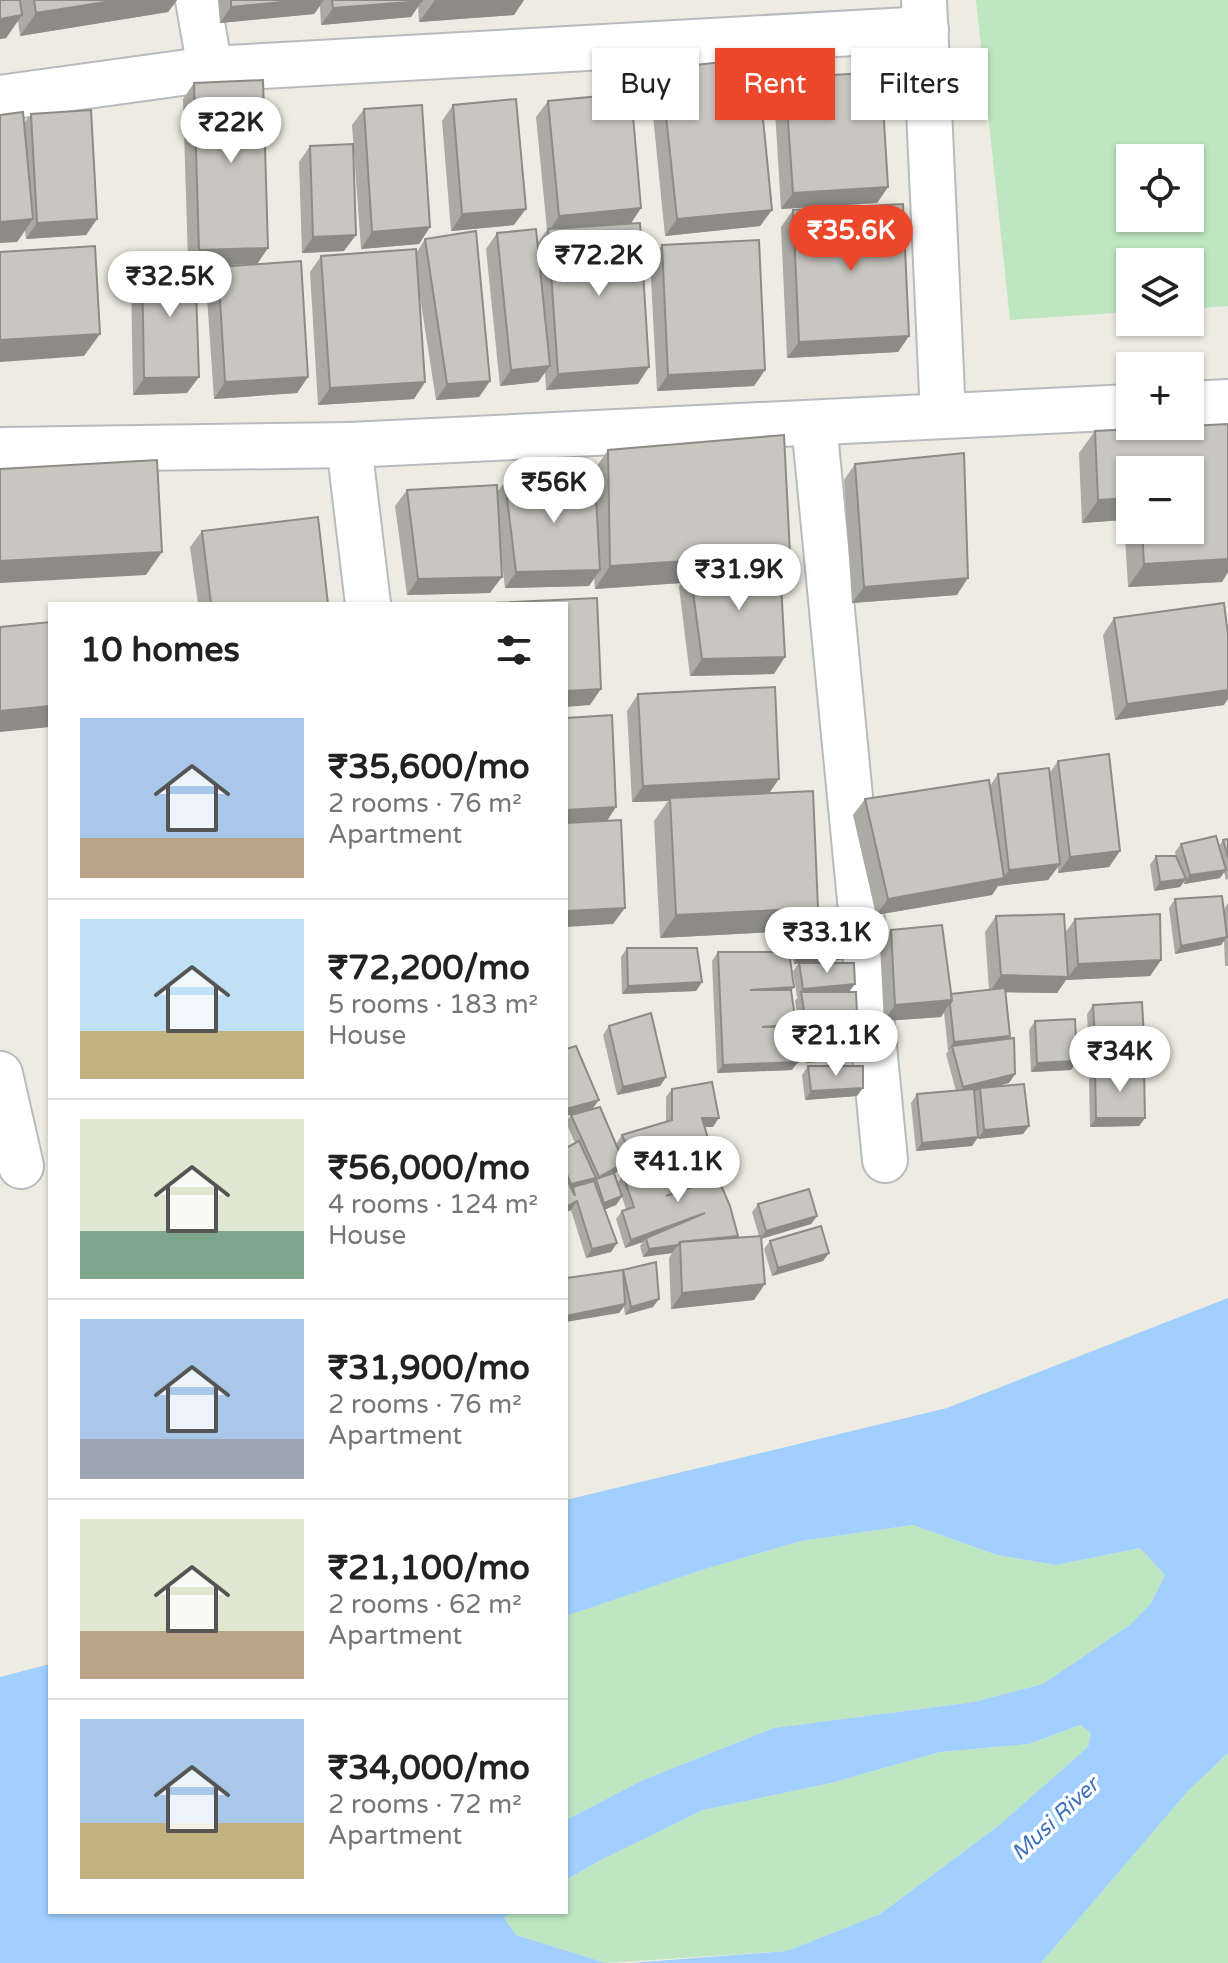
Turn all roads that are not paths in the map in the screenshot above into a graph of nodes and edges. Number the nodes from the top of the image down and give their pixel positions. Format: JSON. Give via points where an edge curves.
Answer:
{"nodes":[{"id":1,"x":198,"y":0,"type":"edge"},
{"id":2,"x":925,"y":14,"type":"edge"},
{"id":3,"x":210,"y":69,"type":"junction"},
{"id":4,"x":0,"y":98,"type":"edge"},
{"id":5,"x":1228,"y":402,"type":"edge"},
{"id":6,"x":1204,"y":403,"type":"edge"},
{"id":7,"x":1116,"y":408,"type":"edge"},
{"id":8,"x":943,"y":416,"type":"junction"},
{"id":9,"x":814,"y":423,"type":"junction"},
{"id":10,"x":349,"y":445,"type":"junction"},
{"id":11,"x":3,"y":450,"type":"dead end"},
{"id":12,"x":368,"y":602,"type":"edge"},
{"id":13,"x":0,"y":1074,"type":"edge"},
{"id":14,"x":885,"y":1160,"type":"dead end"},
{"id":15,"x":21,"y":1166,"type":"dead end"}],
"edges":[{"from":1,"to":3,"type":"street"},
{"from":2,"to":3,"type":"street"},
{"from":2,"to":8,"type":"street"},
{"from":3,"to":4,"type":"street"},
{"from":5,"to":6,"type":"street"},
{"from":7,"to":8,"type":"street"},
{"from":8,"to":9,"type":"street"},
{"from":9,"to":10,"type":"street"},
{"from":9,"to":14,"type":"street"},
{"from":10,"to":11,"type":"street"},
{"from":10,"to":12,"type":"street"},
{"from":13,"to":15,"type":"street"}]}
